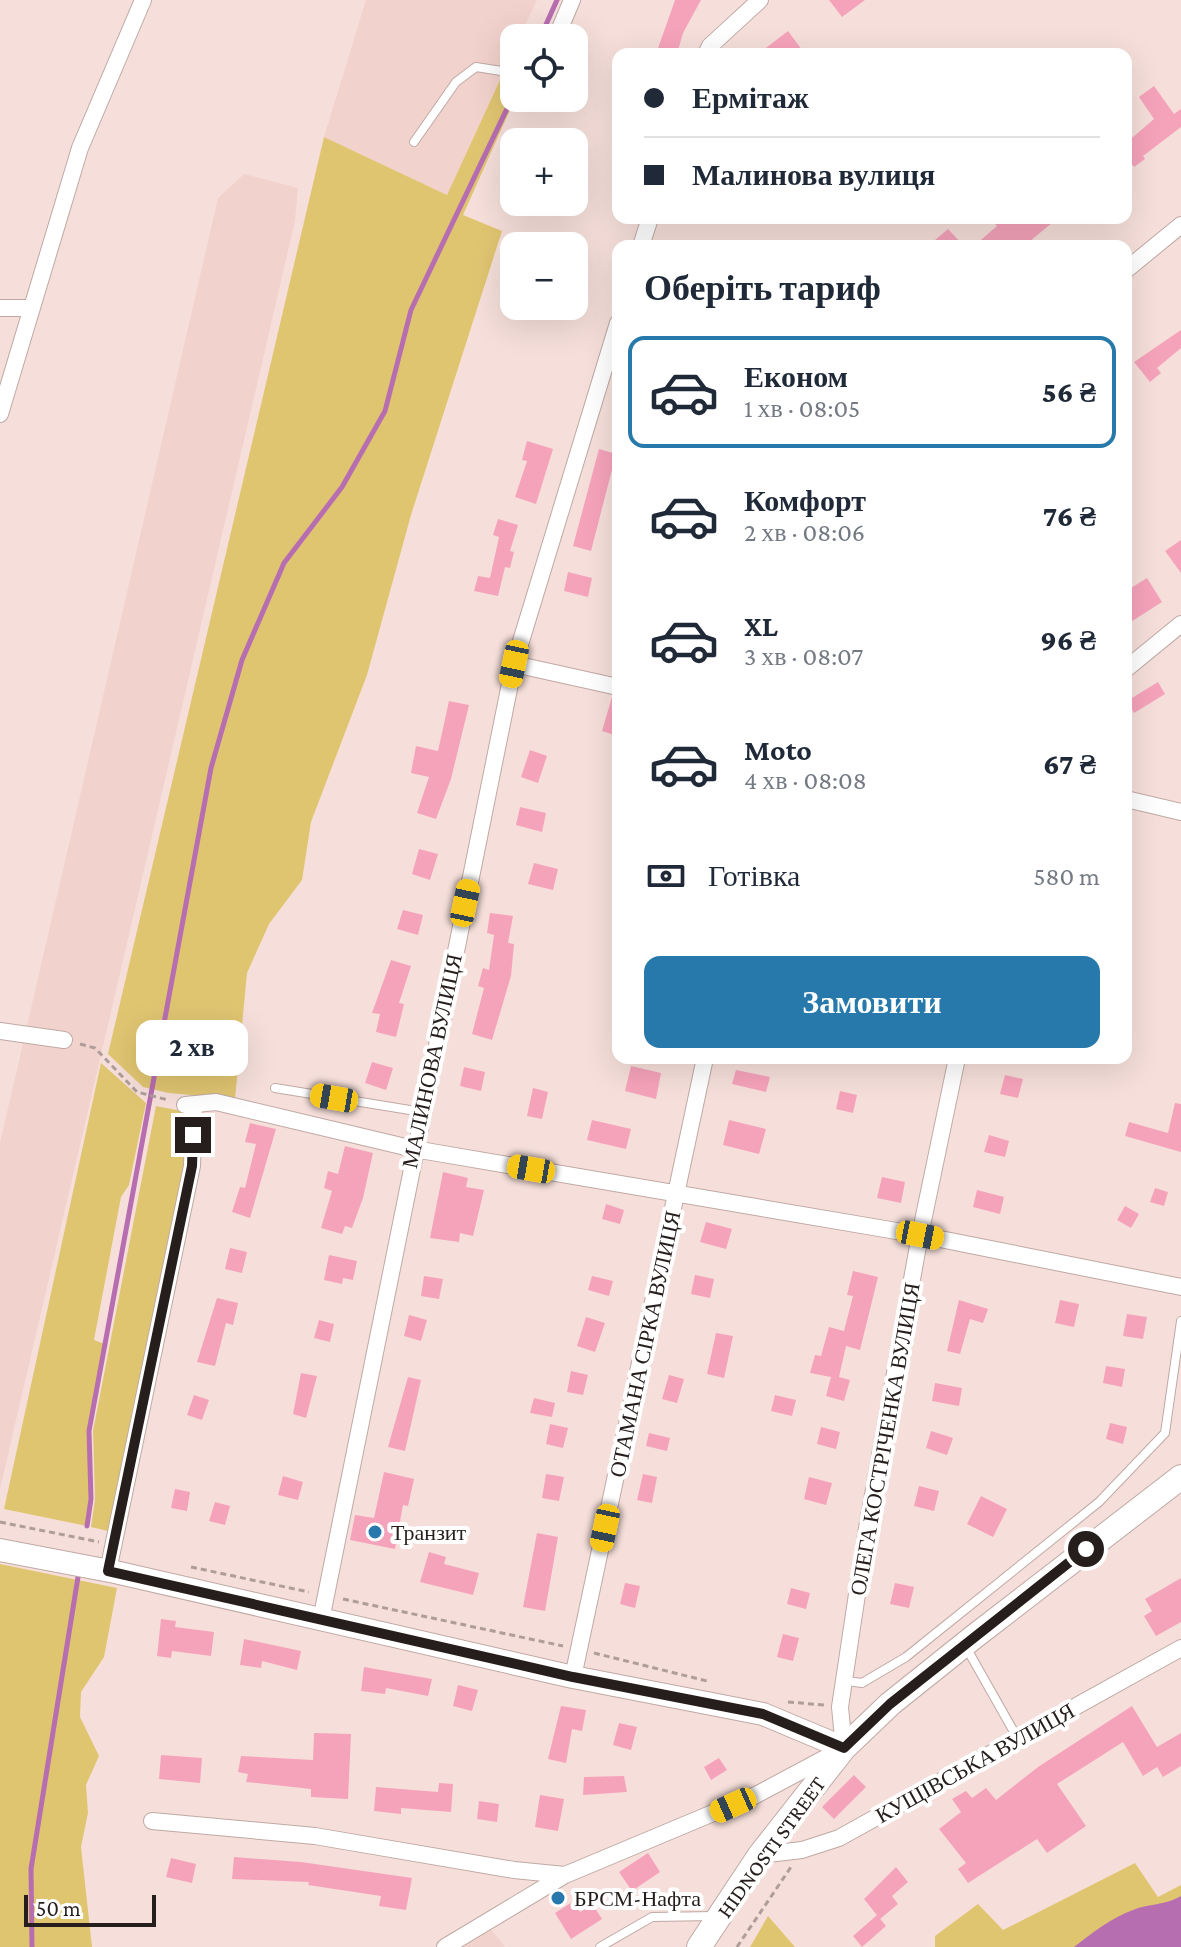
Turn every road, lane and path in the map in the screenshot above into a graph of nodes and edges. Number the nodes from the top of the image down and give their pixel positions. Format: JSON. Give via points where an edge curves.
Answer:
{"nodes":[{"id":1,"x":143,"y":0,"type":"edge"},
{"id":2,"x":572,"y":0,"type":"edge"},
{"id":3,"x":760,"y":0,"type":"edge"},
{"id":4,"x":562,"y":24,"type":"edge"},
{"id":5,"x":709,"y":48,"type":"edge"},
{"id":6,"x":500,"y":71,"type":"edge"},
{"id":7,"x":414,"y":142,"type":"dead end"},
{"id":8,"x":1181,"y":225,"type":"edge"},
{"id":9,"x":1132,"y":265,"type":"edge"},
{"id":10,"x":0,"y":308,"type":"edge"},
{"id":11,"x":32,"y":308,"type":"junction"},
{"id":12,"x":612,"y":343,"type":"edge"},
{"id":13,"x":0,"y":414,"type":"edge"},
{"id":14,"x":1181,"y":624,"type":"edge"},
{"id":15,"x":514,"y":664,"type":"junction"},
{"id":16,"x":1132,"y":664,"type":"edge"},
{"id":17,"x":612,"y":686,"type":"edge"},
{"id":18,"x":1132,"y":800,"type":"edge"},
{"id":19,"x":1181,"y":812,"type":"edge"},
{"id":20,"x":0,"y":1031,"type":"edge"},
{"id":21,"x":64,"y":1040,"type":"joint"},
{"id":22,"x":704,"y":1064,"type":"edge"},
{"id":23,"x":956,"y":1064,"type":"edge"},
{"id":24,"x":275,"y":1088,"type":"dead end"},
{"id":25,"x":158,"y":1098,"type":"dead end"},
{"id":26,"x":422,"y":1112,"type":"junction"},
{"id":27,"x":414,"y":1149,"type":"junction"},
{"id":28,"x":677,"y":1194,"type":"junction"},
{"id":29,"x":920,"y":1235,"type":"junction"},
{"id":30,"x":1181,"y":1287,"type":"edge"},
{"id":31,"x":1181,"y":1321,"type":"edge"},
{"id":32,"x":1181,"y":1477,"type":"edge"},
{"id":33,"x":0,"y":1522,"type":"edge"},
{"id":34,"x":0,"y":1550,"type":"edge"},
{"id":35,"x":112,"y":1564,"type":"junction"},
{"id":36,"x":185,"y":1566,"type":"dead end"},
{"id":37,"x":326,"y":1595,"type":"junction"},
{"id":38,"x":321,"y":1620,"type":"junction"},
{"id":39,"x":965,"y":1644,"type":"junction"},
{"id":40,"x":1181,"y":1648,"type":"edge"},
{"id":41,"x":579,"y":1649,"type":"junction"},
{"id":42,"x":573,"y":1677,"type":"junction"},
{"id":43,"x":846,"y":1681,"type":"junction"},
{"id":44,"x":714,"y":1683,"type":"dead end"},
{"id":45,"x":788,"y":1702,"type":"dead end"},
{"id":46,"x":840,"y":1707,"type":"junction"},
{"id":47,"x":1018,"y":1739,"type":"junction"},
{"id":48,"x":844,"y":1748,"type":"junction"},
{"id":49,"x":152,"y":1821,"type":"dead end"},
{"id":50,"x":802,"y":1850,"type":"junction"},
{"id":51,"x":760,"y":1855,"type":"junction"},
{"id":52,"x":565,"y":1875,"type":"junction"},
{"id":53,"x":720,"y":1916,"type":"junction"},
{"id":54,"x":445,"y":1947,"type":"edge"},
{"id":55,"x":600,"y":1947,"type":"edge"},
{"id":56,"x":699,"y":1947,"type":"edge"},
{"id":57,"x":737,"y":1947,"type":"edge"}],
"edges":[{"from":1,"to":11,"type":"street","via":[[80,148]]},
{"from":2,"to":4,"type":"street"},
{"from":3,"to":5,"type":"street"},
{"from":6,"to":7,"type":"lane","via":[[476,67],[456,82]]},
{"from":8,"to":9,"type":"street"},
{"from":10,"to":11,"type":"street"},
{"from":11,"to":13,"type":"street"},
{"from":12,"to":15,"type":"street","name":"МАЛИНОВА ВУЛИЦЯ"},
{"from":14,"to":16,"type":"street"},
{"from":15,"to":17,"type":"street"},
{"from":15,"to":26,"type":"street","name":"МАЛИНОВА ВУЛИЦЯ"},
{"from":18,"to":19,"type":"street"},
{"from":20,"to":21,"type":"street"},
{"from":21,"to":25,"type":"path","via":[[95,1048],[137,1092]]},
{"from":22,"to":28,"type":"street","name":"ОТАМАНА СІРКА ВУЛИЦЯ"},
{"from":23,"to":29,"type":"street","name":"ОЛЕГА КОСТРІЧЕНКА ВУЛИЦЯ"},
{"from":24,"to":26,"type":"lane"},
{"from":26,"to":27,"type":"street","name":"МАЛИНОВА ВУЛИЦЯ"},
{"from":27,"to":28,"type":"street"},
{"from":27,"to":35,"type":"street","via":[[216,1102],[190,1105],[192,1166]]},
{"from":27,"to":37,"type":"street","name":"МАЛИНОВА ВУЛИЦЯ"},
{"from":28,"to":29,"type":"street"},
{"from":28,"to":41,"type":"street","name":"ОТАМАНА СІРКА ВУЛИЦЯ"},
{"from":29,"to":30,"type":"street"},
{"from":29,"to":43,"type":"street","name":"ОЛЕГА КОСТРІЧЕНКА ВУЛИЦЯ","via":[[867,1528]]},
{"from":31,"to":43,"type":"lane","via":[[1165,1433],[1099,1502],[906,1657],[862,1683]]},
{"from":32,"to":39,"type":"main road","name":"HIDNOSTI STREET"},
{"from":33,"to":35,"type":"path","via":[[95,1541]]},
{"from":34,"to":35,"type":"street"},
{"from":35,"to":38,"type":"street"},
{"from":36,"to":37,"type":"path"},
{"from":37,"to":38,"type":"street","name":"МАЛИНОВА ВУЛИЦЯ"},
{"from":37,"to":41,"type":"path"},
{"from":38,"to":42,"type":"street"},
{"from":39,"to":47,"type":"lane"},
{"from":39,"to":48,"type":"main road","name":"HIDNOSTI STREET"},
{"from":40,"to":47,"type":"street","name":"КУЩІВСЬКА ВУЛИЦЯ"},
{"from":41,"to":42,"type":"street","name":"ОТАМАНА СІРКА ВУЛИЦЯ"},
{"from":41,"to":44,"type":"path"},
{"from":42,"to":48,"type":"street","via":[[763,1714]]},
{"from":43,"to":46,"type":"street","name":"ОЛЕГА КОСТРІЧЕНКА ВУЛИЦЯ"},
{"from":45,"to":46,"type":"path"},
{"from":46,"to":48,"type":"street","name":"ОЛЕГА КОСТРІЧЕНКА ВУЛИЦЯ"},
{"from":47,"to":50,"type":"street","name":"КУЩІВСЬКА ВУЛИЦЯ","via":[[839,1838]]},
{"from":48,"to":51,"type":"main road","name":"HIDNOSTI STREET"},
{"from":48,"to":52,"type":"street","via":[[756,1795]]},
{"from":49,"to":52,"type":"street","via":[[315,1836]]},
{"from":50,"to":51,"type":"street","name":"КУЩІВСЬКА ВУЛИЦЯ"},
{"from":50,"to":57,"type":"path"},
{"from":51,"to":53,"type":"main road","name":"HIDNOSTI STREET"},
{"from":52,"to":54,"type":"street"},
{"from":53,"to":55,"type":"lane","via":[[652,1917]]},
{"from":53,"to":56,"type":"main road","name":"HIDNOSTI STREET"}]}
